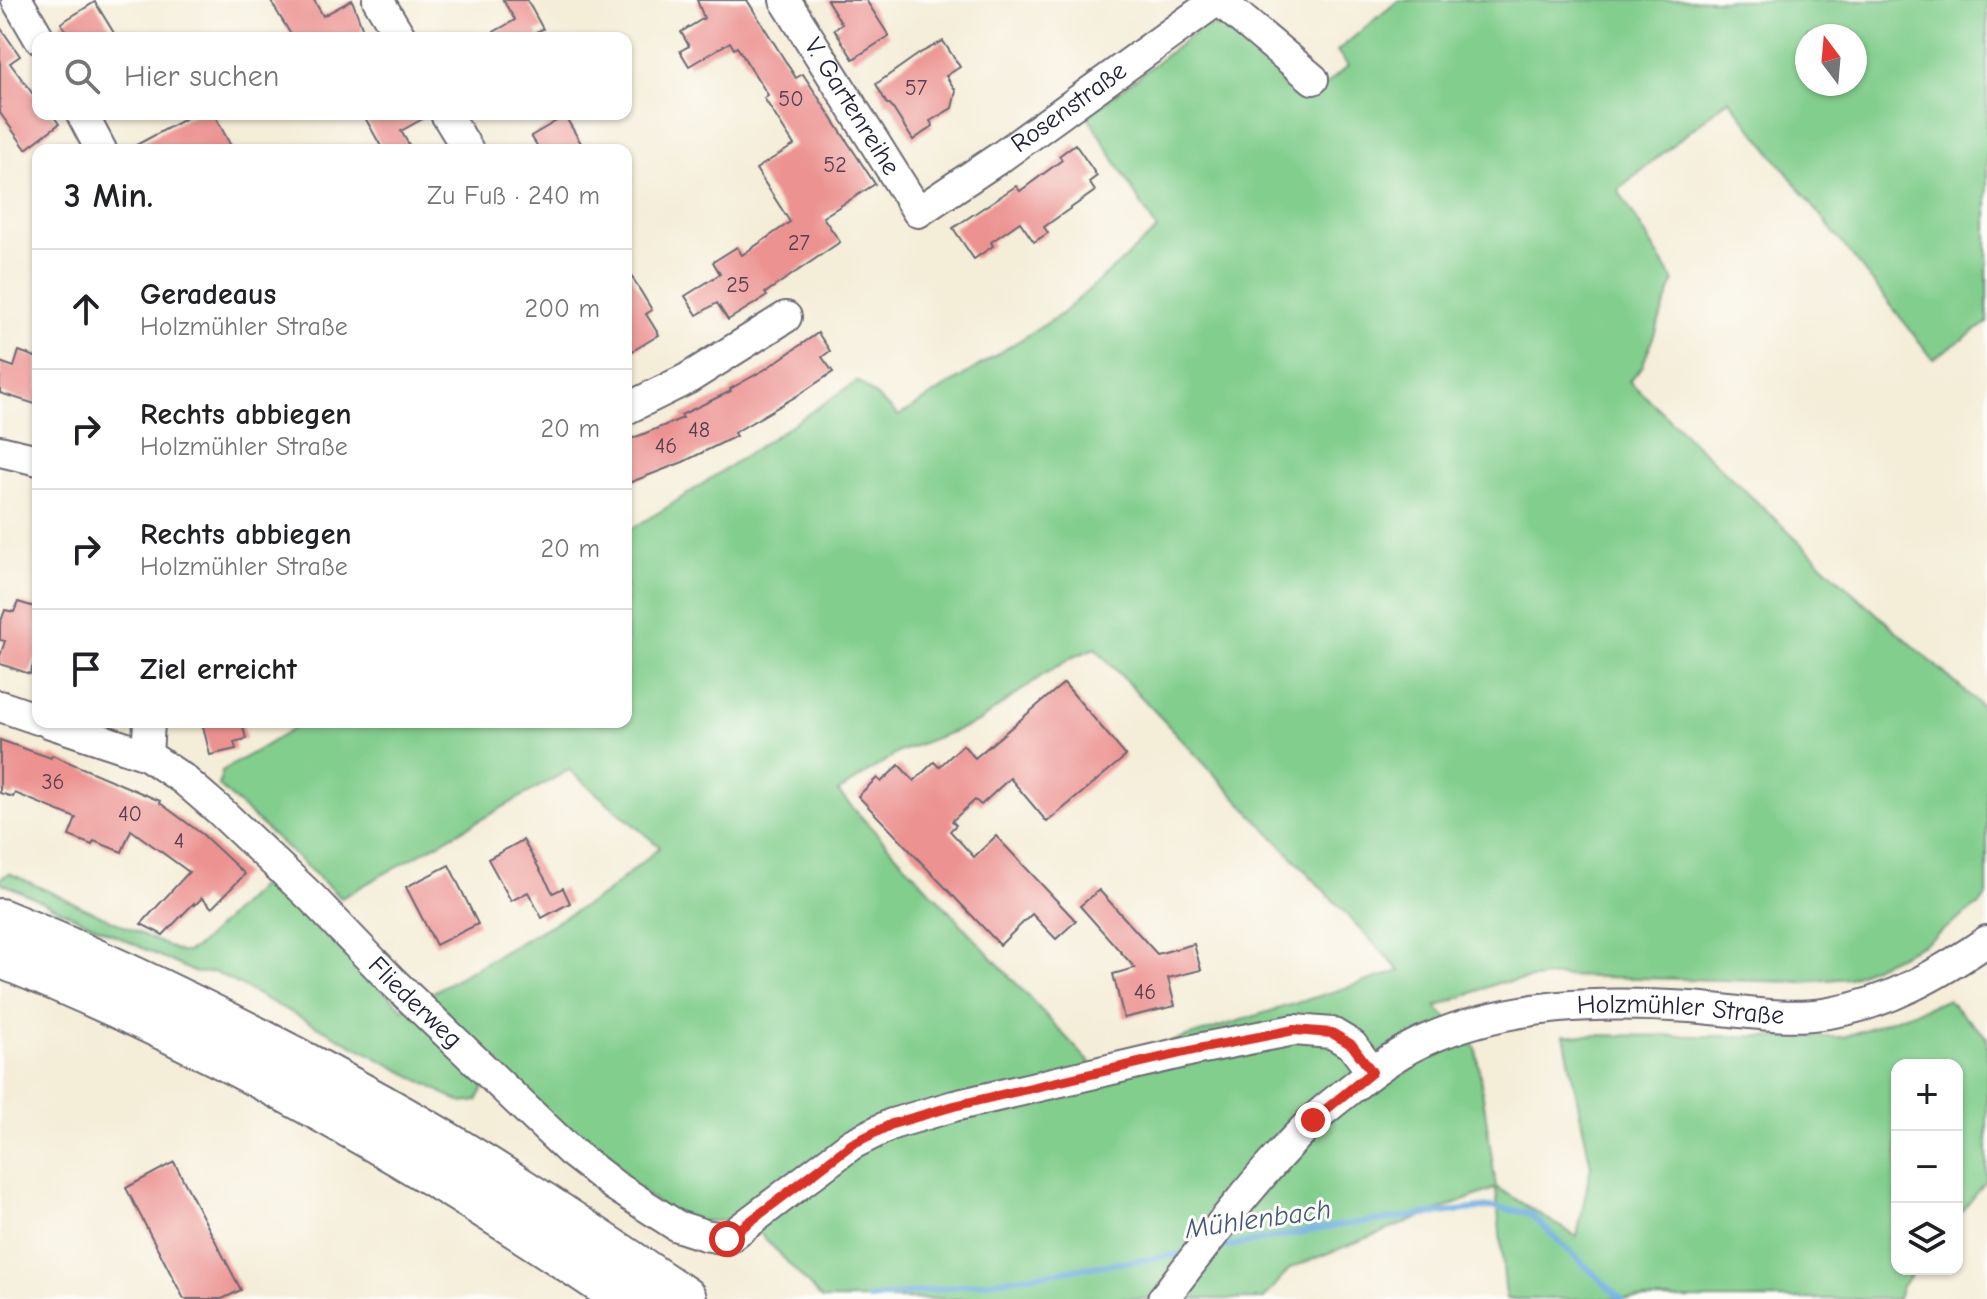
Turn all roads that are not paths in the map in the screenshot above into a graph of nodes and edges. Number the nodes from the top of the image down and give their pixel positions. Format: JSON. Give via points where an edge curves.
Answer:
{"nodes":[{"id":1,"x":11,"y":0,"type":"edge"},
{"id":2,"x":17,"y":0,"type":"edge"},
{"id":3,"x":378,"y":0,"type":"edge"},
{"id":4,"x":785,"y":0,"type":"edge"},
{"id":5,"x":1218,"y":0,"type":"edge"},
{"id":6,"x":0,"y":7,"type":"edge"},
{"id":7,"x":36,"y":32,"type":"edge"},
{"id":8,"x":397,"y":32,"type":"edge"},
{"id":9,"x":1313,"y":79,"type":"dead end"},
{"id":10,"x":85,"y":120,"type":"edge"},
{"id":11,"x":450,"y":120,"type":"edge"},
{"id":12,"x":98,"y":144,"type":"edge"},
{"id":13,"x":464,"y":144,"type":"edge"},
{"id":14,"x":918,"y":212,"type":"joint"},
{"id":15,"x":786,"y":317,"type":"dead end"},
{"id":16,"x":632,"y":406,"type":"edge"},
{"id":17,"x":0,"y":451,"type":"edge"},
{"id":18,"x":32,"y":459,"type":"edge"},
{"id":19,"x":0,"y":706,"type":"edge"},
{"id":20,"x":32,"y":717,"type":"edge"},
{"id":21,"x":66,"y":728,"type":"edge"},
{"id":22,"x":149,"y":728,"type":"edge"},
{"id":23,"x":147,"y":755,"type":"junction"},
{"id":24,"x":0,"y":921,"type":"edge"},
{"id":25,"x":1987,"y":941,"type":"edge"},
{"id":26,"x":0,"y":955,"type":"edge"},
{"id":27,"x":1372,"y":1072,"type":"junction"},
{"id":28,"x":628,"y":1299,"type":"edge"},
{"id":29,"x":684,"y":1299,"type":"edge"},
{"id":30,"x":1163,"y":1299,"type":"edge"}],
"edges":[{"from":1,"to":6,"type":"street"},
{"from":2,"to":7,"type":"street"},
{"from":3,"to":8,"type":"street"},
{"from":4,"to":14,"type":"street","name":"V. Gartenreihe"},
{"from":5,"to":9,"type":"street"},
{"from":5,"to":14,"type":"street","name":"Rosenstraße"},
{"from":10,"to":12,"type":"street"},
{"from":11,"to":13,"type":"street"},
{"from":15,"to":16,"type":"street","via":[[687,379]]},
{"from":17,"to":18,"type":"street"},
{"from":19,"to":20,"type":"street"},
{"from":21,"to":23,"type":"street","name":"Fliederweg"},
{"from":22,"to":23,"type":"street"},
{"from":23,"to":27,"type":"street","name":"Fliederweg","via":[[220,811],[570,1151],[677,1226],[705,1235],[727,1239],[852,1144],[892,1124],[954,1106],[1294,1030],[1332,1033],[1352,1045]]},
{"from":24,"to":29,"type":"highway","via":[[179,1000],[333,1079],[498,1177]]},
{"from":25,"to":27,"type":"street","name":"Holzmühler Straße","via":[[1912,987],[1828,1013],[1789,1016],[1621,1004],[1543,1008],[1486,1018],[1426,1039]]},
{"from":26,"to":28,"type":"highway","via":[[158,1025],[320,1108]]},
{"from":27,"to":30,"type":"street","name":"Holzmühler Straße","via":[[1313,1120],[1255,1181]]}]}
